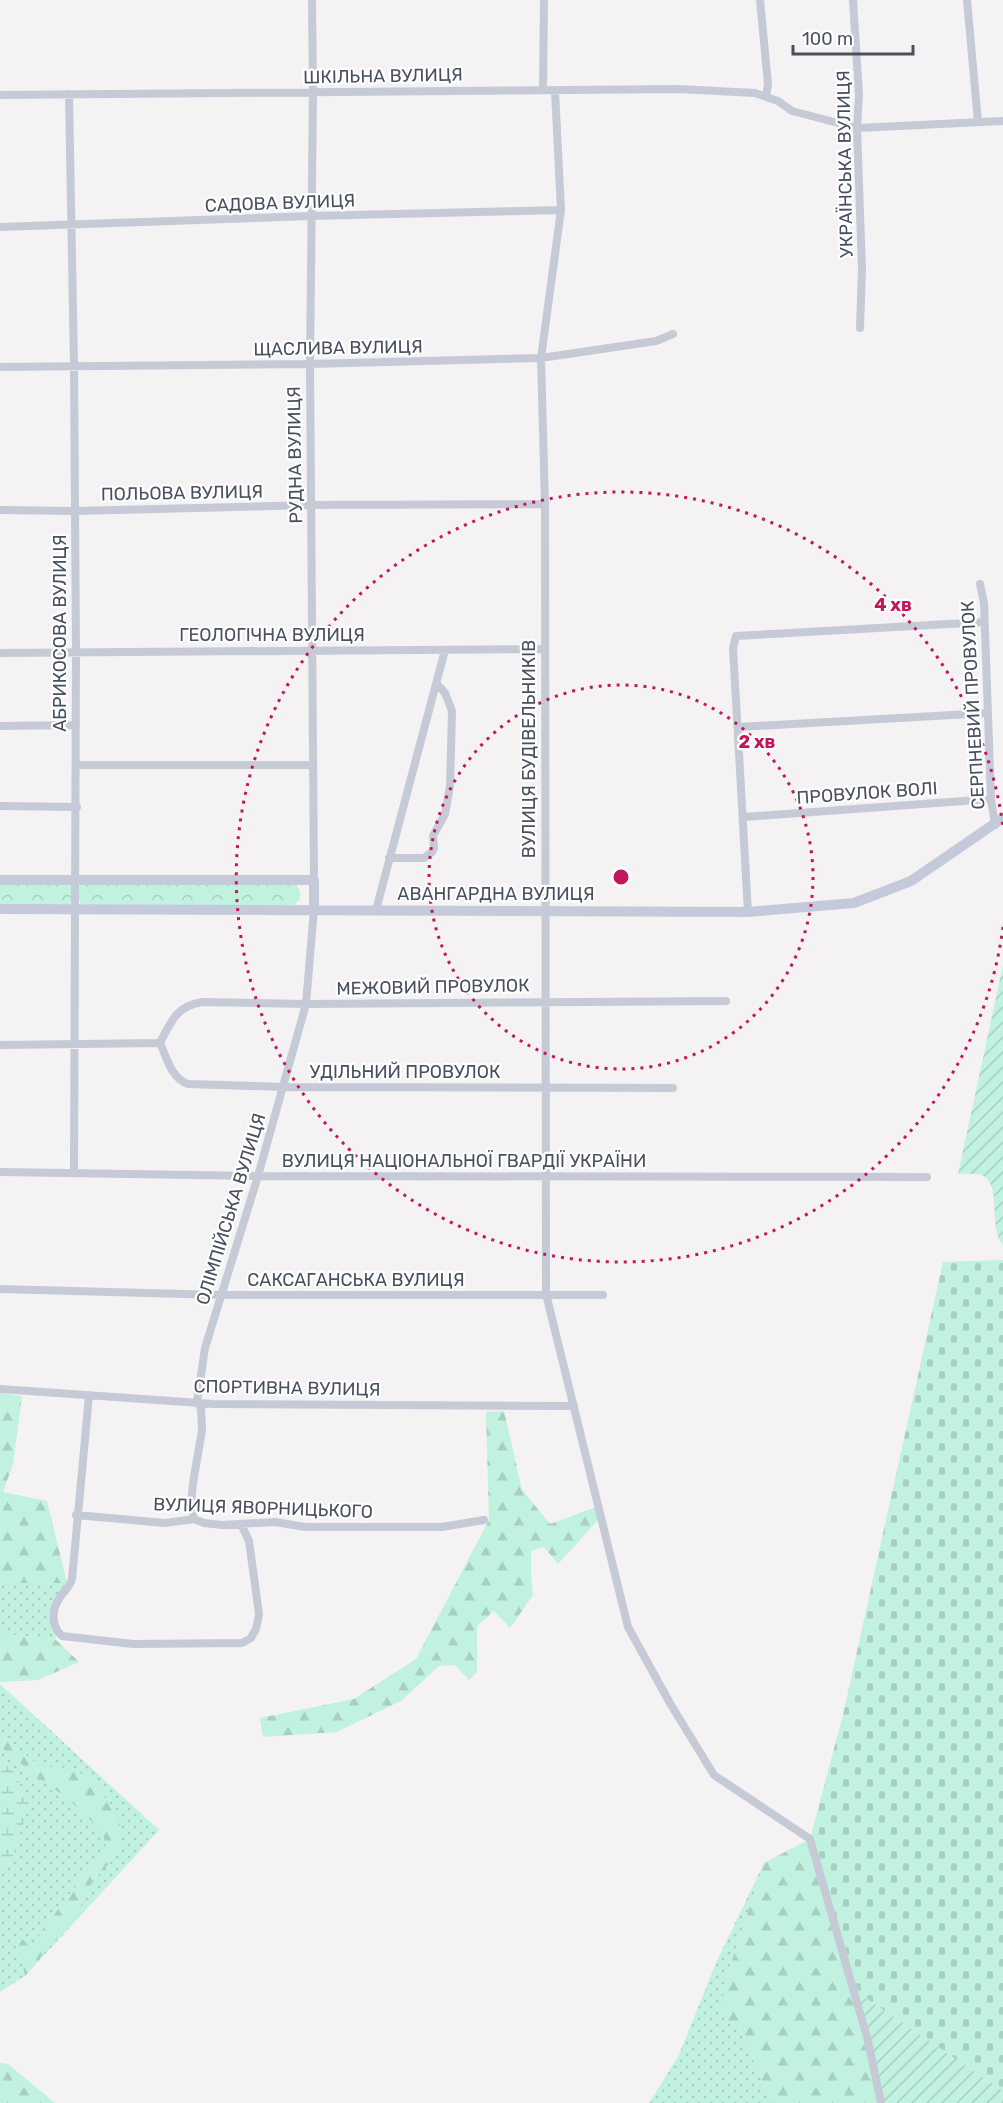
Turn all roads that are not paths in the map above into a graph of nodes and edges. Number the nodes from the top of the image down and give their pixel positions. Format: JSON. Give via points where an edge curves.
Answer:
{"nodes":[{"id":1,"x":312,"y":0,"type":"edge"},
{"id":2,"x":544,"y":0,"type":"edge"},
{"id":3,"x":760,"y":0,"type":"edge"},
{"id":4,"x":852,"y":0,"type":"edge"},
{"id":5,"x":967,"y":0,"type":"edge"},
{"id":6,"x":543,"y":89,"type":"junction"},
{"id":7,"x":555,"y":91,"type":"junction"},
{"id":8,"x":314,"y":92,"type":"junction"},
{"id":9,"x":69,"y":94,"type":"junction"},
{"id":10,"x":0,"y":95,"type":"edge"},
{"id":11,"x":766,"y":96,"type":"junction"},
{"id":12,"x":1003,"y":121,"type":"edge"},
{"id":13,"x":978,"y":122,"type":"junction"},
{"id":14,"x":857,"y":128,"type":"junction"},
{"id":15,"x":561,"y":210,"type":"junction"},
{"id":16,"x":310,"y":216,"type":"junction"},
{"id":17,"x":71,"y":226,"type":"junction"},
{"id":18,"x":0,"y":227,"type":"edge"},
{"id":19,"x":860,"y":328,"type":"dead end"},
{"id":20,"x":673,"y":334,"type":"dead end"},
{"id":21,"x":541,"y":358,"type":"junction"},
{"id":22,"x":310,"y":364,"type":"junction"},
{"id":23,"x":74,"y":366,"type":"junction"},
{"id":24,"x":0,"y":367,"type":"edge"},
{"id":25,"x":545,"y":504,"type":"junction"},
{"id":26,"x":312,"y":505,"type":"junction"},
{"id":27,"x":0,"y":510,"type":"edge"},
{"id":28,"x":75,"y":511,"type":"junction"},
{"id":29,"x":980,"y":584,"type":"dead end"},
{"id":30,"x":984,"y":622,"type":"junction"},
{"id":31,"x":313,"y":649,"type":"junction"},
{"id":32,"x":544,"y":649,"type":"junction"},
{"id":33,"x":446,"y":650,"type":"junction"},
{"id":34,"x":0,"y":652,"type":"edge"},
{"id":35,"x":76,"y":652,"type":"junction"},
{"id":36,"x":437,"y":684,"type":"junction"},
{"id":37,"x":988,"y":713,"type":"junction"},
{"id":38,"x":76,"y":725,"type":"junction"},
{"id":39,"x":0,"y":726,"type":"edge"},
{"id":40,"x":738,"y":727,"type":"junction"},
{"id":41,"x":76,"y":765,"type":"junction"},
{"id":42,"x":313,"y":765,"type":"junction"},
{"id":43,"x":991,"y":800,"type":"junction"},
{"id":44,"x":0,"y":806,"type":"edge"},
{"id":45,"x":77,"y":807,"type":"junction"},
{"id":46,"x":744,"y":817,"type":"junction"},
{"id":47,"x":999,"y":821,"type":"edge"},
{"id":48,"x":389,"y":858,"type":"junction"},
{"id":49,"x":0,"y":880,"type":"edge"},
{"id":50,"x":76,"y":880,"type":"junction"},
{"id":51,"x":314,"y":880,"type":"junction"},
{"id":52,"x":0,"y":909,"type":"edge"},
{"id":53,"x":75,"y":909,"type":"junction"},
{"id":54,"x":314,"y":909,"type":"junction"},
{"id":55,"x":376,"y":910,"type":"junction"},
{"id":56,"x":545,"y":911,"type":"junction"},
{"id":57,"x":748,"y":912,"type":"junction"},
{"id":58,"x":545,"y":1001,"type":"junction"},
{"id":59,"x":726,"y":1002,"type":"dead end"},
{"id":60,"x":306,"y":1004,"type":"junction"},
{"id":61,"x":160,"y":1042,"type":"junction"},
{"id":62,"x":74,"y":1043,"type":"junction"},
{"id":63,"x":0,"y":1046,"type":"edge"},
{"id":64,"x":284,"y":1087,"type":"junction"},
{"id":65,"x":546,"y":1088,"type":"junction"},
{"id":66,"x":673,"y":1088,"type":"dead end"},
{"id":67,"x":0,"y":1172,"type":"edge"},
{"id":68,"x":74,"y":1173,"type":"junction"},
{"id":69,"x":258,"y":1176,"type":"junction"},
{"id":70,"x":545,"y":1176,"type":"junction"},
{"id":71,"x":927,"y":1178,"type":"dead end"},
{"id":72,"x":0,"y":1289,"type":"edge"},
{"id":73,"x":546,"y":1294,"type":"junction"},
{"id":74,"x":221,"y":1295,"type":"junction"},
{"id":75,"x":603,"y":1295,"type":"dead end"},
{"id":76,"x":0,"y":1389,"type":"edge"},
{"id":77,"x":89,"y":1396,"type":"junction"},
{"id":78,"x":198,"y":1402,"type":"junction"},
{"id":79,"x":574,"y":1406,"type":"junction"},
{"id":80,"x":76,"y":1515,"type":"junction"},
{"id":81,"x":194,"y":1519,"type":"junction"},
{"id":82,"x":484,"y":1520,"type":"dead end"},
{"id":83,"x":241,"y":1524,"type":"junction"},
{"id":84,"x":881,"y":2103,"type":"edge"}],
"edges":[{"from":1,"to":8,"type":"street","name":"РУДНА ВУЛИЦЯ"},
{"from":2,"to":6,"type":"street"},
{"from":3,"to":11,"type":"street"},
{"from":4,"to":14,"type":"street","name":"УКРАЇНСЬКА ВУЛИЦЯ","via":[[859,95]]},
{"from":5,"to":13,"type":"street"},
{"from":6,"to":7,"type":"street","name":"ШКІЛЬНА ВУЛИЦЯ"},
{"from":6,"to":8,"type":"street","name":"ШКІЛЬНА ВУЛИЦЯ"},
{"from":7,"to":11,"type":"street","name":"ШКІЛЬНА ВУЛИЦЯ","via":[[678,89]]},
{"from":7,"to":15,"type":"street","name":"ВУЛИЦЯ БУДІВЕЛЬНИКІВ"},
{"from":8,"to":9,"type":"street","name":"ШКІЛЬНА ВУЛИЦЯ"},
{"from":8,"to":16,"type":"street","name":"РУДНА ВУЛИЦЯ"},
{"from":9,"to":10,"type":"street","name":"ШКІЛЬНА ВУЛИЦЯ"},
{"from":9,"to":17,"type":"street","name":"АБРИКОСОВА ВУЛИЦЯ"},
{"from":11,"to":14,"type":"street","via":[[792,111]]},
{"from":12,"to":13,"type":"street"},
{"from":13,"to":14,"type":"street"},
{"from":14,"to":19,"type":"street","name":"УКРАЇНСЬКА ВУЛИЦЯ"},
{"from":15,"to":16,"type":"street","name":"САДОВА ВУЛИЦЯ"},
{"from":15,"to":21,"type":"street","name":"ВУЛИЦЯ БУДІВЕЛЬНИКІВ"},
{"from":16,"to":17,"type":"street","name":"САДОВА ВУЛИЦЯ"},
{"from":16,"to":22,"type":"street","name":"РУДНА ВУЛИЦЯ"},
{"from":17,"to":18,"type":"street","name":"САДОВА ВУЛИЦЯ"},
{"from":17,"to":23,"type":"street","name":"АБРИКОСОВА ВУЛИЦЯ"},
{"from":20,"to":21,"type":"street","name":"ЩАСЛИВА ВУЛИЦЯ","via":[[656,341]]},
{"from":21,"to":22,"type":"street","name":"ЩАСЛИВА ВУЛИЦЯ"},
{"from":21,"to":25,"type":"street","name":"ВУЛИЦЯ БУДІВЕЛЬНИКІВ"},
{"from":22,"to":23,"type":"street","name":"ЩАСЛИВА ВУЛИЦЯ"},
{"from":22,"to":26,"type":"street","name":"РУДНА ВУЛИЦЯ"},
{"from":23,"to":24,"type":"street","name":"ЩАСЛИВА ВУЛИЦЯ"},
{"from":23,"to":28,"type":"street","name":"АБРИКОСОВА ВУЛИЦЯ"},
{"from":25,"to":26,"type":"street","name":"ПОЛЬОВА ВУЛИЦЯ"},
{"from":25,"to":32,"type":"street","name":"ВУЛИЦЯ БУДІВЕЛЬНИКІВ"},
{"from":26,"to":28,"type":"street","name":"ПОЛЬОВА ВУЛИЦЯ"},
{"from":26,"to":31,"type":"street","name":"РУДНА ВУЛИЦЯ"},
{"from":27,"to":28,"type":"street","name":"ПОЛЬОВА ВУЛИЦЯ"},
{"from":28,"to":35,"type":"street","name":"АБРИКОСОВА ВУЛИЦЯ"},
{"from":29,"to":30,"type":"street","name":"СЕРПНЕВИЙ ПРОВУЛОК"},
{"from":30,"to":37,"type":"street","name":"СЕРПНЕВИЙ ПРОВУЛОК"},
{"from":30,"to":40,"type":"street","via":[[736,636]]},
{"from":31,"to":33,"type":"street","name":"ГЕОЛОГІЧНА ВУЛИЦЯ"},
{"from":31,"to":35,"type":"street","name":"ГЕОЛОГІЧНА ВУЛИЦЯ"},
{"from":31,"to":42,"type":"street","name":"РУДНА ВУЛИЦЯ"},
{"from":32,"to":33,"type":"street","name":"ГЕОЛОГІЧНА ВУЛИЦЯ"},
{"from":32,"to":56,"type":"street","name":"ВУЛИЦЯ БУДІВЕЛЬНИКІВ"},
{"from":33,"to":36,"type":"street"},
{"from":34,"to":35,"type":"street","name":"ГЕОЛОГІЧНА ВУЛИЦЯ"},
{"from":35,"to":38,"type":"street","name":"АБРИКОСОВА ВУЛИЦЯ"},
{"from":36,"to":48,"type":"street"},
{"from":36,"to":48,"type":"street","via":[[452,711],[450,786],[444,814],[436,828],[432,852],[423,858]]},
{"from":37,"to":40,"type":"street"},
{"from":37,"to":43,"type":"street","name":"СЕРПНЕВИЙ ПРОВУЛОК"},
{"from":38,"to":39,"type":"street"},
{"from":38,"to":41,"type":"street","name":"АБРИКОСОВА ВУЛИЦЯ"},
{"from":40,"to":46,"type":"street"},
{"from":41,"to":42,"type":"street"},
{"from":41,"to":45,"type":"street","name":"АБРИКОСОВА ВУЛИЦЯ"},
{"from":42,"to":51,"type":"street","name":"РУДНА ВУЛИЦЯ"},
{"from":43,"to":46,"type":"street","name":"ПРОВУЛОК ВОЛІ"},
{"from":43,"to":47,"type":"street","name":"СЕРПНЕВИЙ ПРОВУЛОК"},
{"from":44,"to":45,"type":"street"},
{"from":45,"to":50,"type":"street","name":"АБРИКОСОВА ВУЛИЦЯ"},
{"from":46,"to":57,"type":"street"},
{"from":47,"to":57,"type":"street","name":"АВАНГАРДНА ВУЛИЦЯ","via":[[911,881],[854,903]]},
{"from":48,"to":55,"type":"street"},
{"from":49,"to":50,"type":"street"},
{"from":50,"to":51,"type":"street"},
{"from":50,"to":53,"type":"street","name":"АБРИКОСОВА ВУЛИЦЯ"},
{"from":51,"to":54,"type":"street","name":"РУДНА ВУЛИЦЯ"},
{"from":52,"to":53,"type":"street","name":"АВАНГАРДНА ВУЛИЦЯ"},
{"from":53,"to":54,"type":"street","name":"АВАНГАРДНА ВУЛИЦЯ"},
{"from":53,"to":62,"type":"street","name":"АБРИКОСОВА ВУЛИЦЯ"},
{"from":54,"to":55,"type":"street","name":"АВАНГАРДНА ВУЛИЦЯ"},
{"from":54,"to":60,"type":"street","name":"ОЛІМПІЙСЬКА ВУЛИЦЯ"},
{"from":55,"to":56,"type":"street","name":"АВАНГАРДНА ВУЛИЦЯ"},
{"from":56,"to":57,"type":"street","name":"АВАНГАРДНА ВУЛИЦЯ"},
{"from":56,"to":58,"type":"street","name":"ВУЛИЦЯ БУДІВЕЛЬНИКІВ"},
{"from":58,"to":59,"type":"street","name":"МЕЖОВИЙ ПРОВУЛОК"},
{"from":58,"to":60,"type":"street","name":"МЕЖОВИЙ ПРОВУЛОК"},
{"from":58,"to":65,"type":"street","name":"ВУЛИЦЯ БУДІВЕЛЬНИКІВ"},
{"from":60,"to":61,"type":"street","name":"МЕЖОВИЙ ПРОВУЛОК","via":[[189,1004],[177,1014]]},
{"from":60,"to":64,"type":"street","name":"ОЛІМПІЙСЬКА ВУЛИЦЯ"},
{"from":61,"to":62,"type":"street"},
{"from":61,"to":64,"type":"street","name":"УДІЛЬНИЙ ПРОВУЛОК","via":[[182,1082]]},
{"from":62,"to":63,"type":"street"},
{"from":62,"to":68,"type":"street","name":"АБРИКОСОВА ВУЛИЦЯ"},
{"from":64,"to":65,"type":"street","name":"УДІЛЬНИЙ ПРОВУЛОК"},
{"from":64,"to":69,"type":"street","name":"ОЛІМПІЙСЬКА ВУЛИЦЯ"},
{"from":65,"to":66,"type":"street","name":"УДІЛЬНИЙ ПРОВУЛОК"},
{"from":65,"to":70,"type":"street","name":"ВУЛИЦЯ БУДІВЕЛЬНИКІВ"},
{"from":67,"to":68,"type":"street","name":"ВУЛИЦЯ НАЦІОНАЛЬНОЇ ГВАРДІЇ УКРАЇНИ"},
{"from":68,"to":69,"type":"street","name":"ВУЛИЦЯ НАЦІОНАЛЬНОЇ ГВАРДІЇ УКРАЇНИ"},
{"from":69,"to":70,"type":"street","name":"ВУЛИЦЯ НАЦІОНАЛЬНОЇ ГВАРДІЇ УКРАЇНИ"},
{"from":69,"to":74,"type":"street","name":"ОЛІМПІЙСЬКА ВУЛИЦЯ"},
{"from":70,"to":71,"type":"street","name":"ВУЛИЦЯ НАЦІОНАЛЬНОЇ ГВАРДІЇ УКРАЇНИ"},
{"from":70,"to":73,"type":"street","name":"ВУЛИЦЯ БУДІВЕЛЬНИКІВ"},
{"from":72,"to":74,"type":"street","name":"САКСАГАНСЬКА ВУЛИЦЯ"},
{"from":73,"to":74,"type":"street","name":"САКСАГАНСЬКА ВУЛИЦЯ"},
{"from":73,"to":75,"type":"street","name":"САКСАГАНСЬКА ВУЛИЦЯ"},
{"from":73,"to":79,"type":"street","name":"ВУЛИЦЯ БУДІВЕЛЬНИКІВ"},
{"from":74,"to":78,"type":"street","name":"ОЛІМПІЙСЬКА ВУЛИЦЯ","via":[[204,1348]]},
{"from":76,"to":77,"type":"street","name":"СПОРТИВНА ВУЛИЦЯ"},
{"from":77,"to":78,"type":"street","name":"СПОРТИВНА ВУЛИЦЯ"},
{"from":77,"to":80,"type":"street"},
{"from":78,"to":79,"type":"street","name":"СПОРТИВНА ВУЛИЦЯ"},
{"from":78,"to":81,"type":"street","name":"ОЛІМПІЙСЬКА ВУЛИЦЯ","via":[[202,1430],[193,1483]]},
{"from":79,"to":84,"type":"street","name":"ВУЛИЦЯ БУДІВЕЛЬНИКІВ","via":[[628,1627],[714,1775],[810,1839],[868,2041]]},
{"from":80,"to":81,"type":"street","name":"ВУЛИЦЯ ЯВОРНИЦЬКОГО","via":[[165,1523]]},
{"from":80,"to":83,"type":"street","via":[[72,1579],[56,1605],[56,1628],[62,1636],[133,1644],[242,1643],[251,1638],[259,1614],[249,1541]]},
{"from":81,"to":83,"type":"street","name":"ВУЛИЦЯ ЯВОРНИЦЬКОГО"},
{"from":82,"to":83,"type":"street","name":"ВУЛИЦЯ ЯВОРНИЦЬКОГО","via":[[442,1527]]}]}
